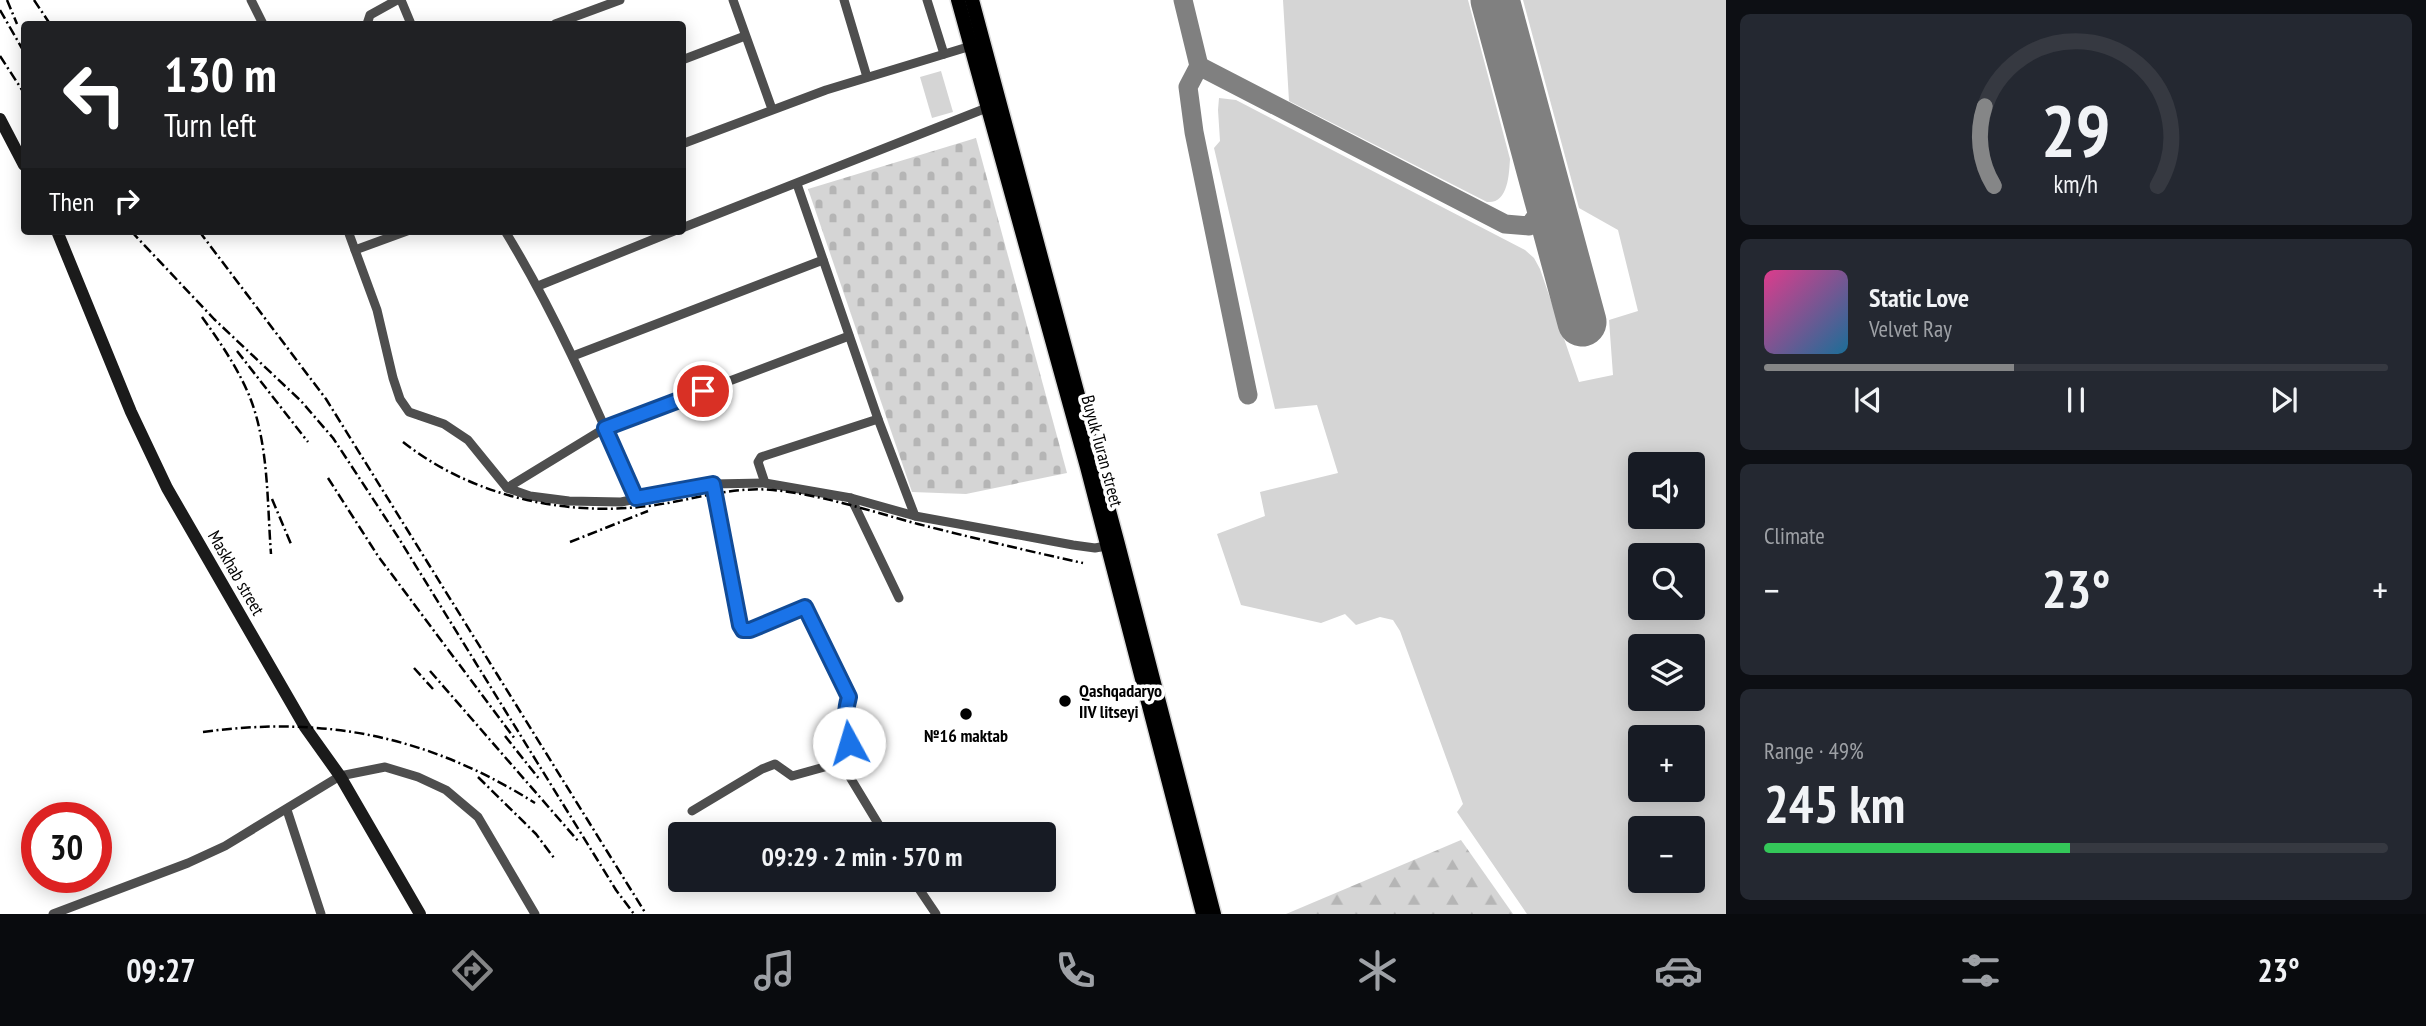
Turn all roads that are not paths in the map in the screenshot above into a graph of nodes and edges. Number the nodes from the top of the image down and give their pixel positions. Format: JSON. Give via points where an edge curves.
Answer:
{"nodes":[{"id":1,"x":251,"y":0,"type":"edge"},
{"id":2,"x":399,"y":0,"type":"edge"},
{"id":3,"x":620,"y":0,"type":"edge"},
{"id":4,"x":733,"y":0,"type":"edge"},
{"id":5,"x":844,"y":0,"type":"edge"},
{"id":6,"x":927,"y":0,"type":"edge"},
{"id":7,"x":958,"y":0,"type":"edge"},
{"id":8,"x":972,"y":0,"type":"edge"},
{"id":9,"x":262,"y":21,"type":"edge"},
{"id":10,"x":367,"y":21,"type":"edge"},
{"id":11,"x":410,"y":21,"type":"edge"},
{"id":12,"x":563,"y":21,"type":"edge"},
{"id":13,"x":745,"y":36,"type":"junction"},
{"id":14,"x":971,"y":46,"type":"junction"},
{"id":15,"x":944,"y":54,"type":"junction"},
{"id":16,"x":686,"y":58,"type":"edge"},
{"id":17,"x":867,"y":77,"type":"junction"},
{"id":18,"x":989,"y":107,"type":"junction"},
{"id":19,"x":772,"y":109,"type":"junction"},
{"id":20,"x":0,"y":120,"type":"edge"},
{"id":21,"x":686,"y":142,"type":"edge"},
{"id":22,"x":21,"y":158,"type":"edge"},
{"id":23,"x":797,"y":184,"type":"junction"},
{"id":24,"x":686,"y":226,"type":"edge"},
{"id":25,"x":59,"y":235,"type":"edge"},
{"id":26,"x":349,"y":235,"type":"edge"},
{"id":27,"x":396,"y":235,"type":"edge"},
{"id":28,"x":507,"y":235,"type":"edge"},
{"id":29,"x":664,"y":235,"type":"edge"},
{"id":30,"x":355,"y":250,"type":"junction"},
{"id":31,"x":823,"y":260,"type":"junction"},
{"id":32,"x":538,"y":286,"type":"junction"},
{"id":33,"x":849,"y":336,"type":"junction"},
{"id":34,"x":573,"y":356,"type":"junction"},
{"id":35,"x":878,"y":419,"type":"junction"},
{"id":36,"x":605,"y":428,"type":"junction"},
{"id":37,"x":765,"y":483,"type":"junction"},
{"id":38,"x":713,"y":484,"type":"junction"},
{"id":39,"x":507,"y":488,"type":"junction"},
{"id":40,"x":636,"y":498,"type":"junction"},
{"id":41,"x":851,"y":498,"type":"junction"},
{"id":42,"x":915,"y":516,"type":"junction"},
{"id":43,"x":1113,"y":545,"type":"junction"},
{"id":44,"x":899,"y":598,"type":"dead end"},
{"id":45,"x":845,"y":769,"type":"junction"},
{"id":46,"x":340,"y":776,"type":"junction"},
{"id":47,"x":287,"y":810,"type":"junction"},
{"id":48,"x":692,"y":811,"type":"dead end"},
{"id":49,"x":877,"y":822,"type":"edge"},
{"id":50,"x":921,"y":892,"type":"edge"},
{"id":51,"x":53,"y":914,"type":"edge"},
{"id":52,"x":321,"y":914,"type":"edge"},
{"id":53,"x":420,"y":914,"type":"edge"},
{"id":54,"x":535,"y":914,"type":"edge"},
{"id":55,"x":936,"y":914,"type":"edge"},
{"id":56,"x":1203,"y":914,"type":"edge"},
{"id":57,"x":1214,"y":914,"type":"edge"}],
"edges":[{"from":1,"to":9,"type":"street"},
{"from":2,"to":10,"type":"street","via":[[369,15]]},
{"from":2,"to":11,"type":"street"},
{"from":3,"to":12,"type":"street"},
{"from":4,"to":13,"type":"street"},
{"from":5,"to":17,"type":"street"},
{"from":6,"to":15,"type":"street"},
{"from":7,"to":14,"type":"main road","name":"Buyuk Turan street"},
{"from":8,"to":43,"type":"main road","name":"Buyuk Turan street"},
{"from":13,"to":16,"type":"street"},
{"from":13,"to":19,"type":"street"},
{"from":14,"to":15,"type":"street"},
{"from":14,"to":18,"type":"main road","name":"Buyuk Turan street"},
{"from":15,"to":17,"type":"street"},
{"from":17,"to":19,"type":"street"},
{"from":18,"to":23,"type":"street"},
{"from":18,"to":43,"type":"main road","name":"Buyuk Turan street"},
{"from":19,"to":21,"type":"street"},
{"from":20,"to":22,"type":"main road"},
{"from":23,"to":24,"type":"street"},
{"from":23,"to":31,"type":"street"},
{"from":25,"to":46,"type":"main road","name":"Maskhab street","via":[[166,488],[305,727]]},
{"from":26,"to":30,"type":"street"},
{"from":27,"to":30,"type":"street"},
{"from":28,"to":32,"type":"street"},
{"from":29,"to":32,"type":"street"},
{"from":30,"to":39,"type":"street","via":[[377,310],[393,378],[408,412],[444,424],[468,440]]},
{"from":31,"to":33,"type":"street"},
{"from":31,"to":34,"type":"street"},
{"from":32,"to":34,"type":"street"},
{"from":33,"to":35,"type":"street"},
{"from":33,"to":36,"type":"street"},
{"from":34,"to":36,"type":"street"},
{"from":35,"to":37,"type":"street","via":[[761,457],[758,461]]},
{"from":35,"to":42,"type":"street"},
{"from":36,"to":39,"type":"street"},
{"from":36,"to":40,"type":"street"},
{"from":37,"to":38,"type":"street"},
{"from":37,"to":41,"type":"street"},
{"from":38,"to":40,"type":"street"},
{"from":38,"to":45,"type":"street","via":[[740,625],[750,630],[805,607],[849,697],[845,723],[851,754]]},
{"from":39,"to":40,"type":"street","via":[[569,501]]},
{"from":41,"to":42,"type":"street"},
{"from":41,"to":44,"type":"street"},
{"from":42,"to":43,"type":"street","via":[[1087,548]]},
{"from":43,"to":56,"type":"main road","name":"Buyuk Turan street"},
{"from":43,"to":57,"type":"main road","name":"Buyuk Turan street"},
{"from":45,"to":48,"type":"street","via":[[839,763],[792,776],[775,764]]},
{"from":45,"to":49,"type":"street"},
{"from":46,"to":47,"type":"street"},
{"from":46,"to":53,"type":"main road","name":"Maskhab street"},
{"from":46,"to":54,"type":"street","via":[[386,767],[446,790],[478,817]]},
{"from":47,"to":51,"type":"street","via":[[188,863]]},
{"from":47,"to":52,"type":"street"},
{"from":50,"to":55,"type":"street"}]}
